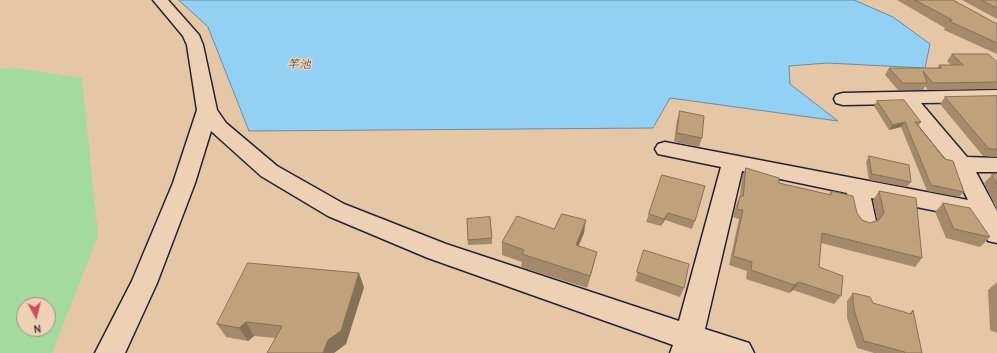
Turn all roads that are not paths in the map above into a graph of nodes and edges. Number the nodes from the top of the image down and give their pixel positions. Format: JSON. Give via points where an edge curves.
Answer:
{"nodes":[{"id":1,"x":160,"y":0,"type":"edge"},
{"id":2,"x":997,"y":96,"type":"edge"},
{"id":3,"x":906,"y":98,"type":"junction"},
{"id":4,"x":843,"y":99,"type":"dead end"},
{"id":5,"x":207,"y":110,"type":"junction"},
{"id":6,"x":665,"y":149,"type":"dead end"},
{"id":7,"x":733,"y":162,"type":"junction"},
{"id":8,"x":961,"y":164,"type":"junction"},
{"id":9,"x":997,"y":165,"type":"edge"},
{"id":10,"x":857,"y":187,"type":"junction"},
{"id":11,"x":986,"y":212,"type":"junction"},
{"id":12,"x":864,"y":221,"type":"edge"},
{"id":13,"x":997,"y":234,"type":"edge"},
{"id":14,"x":688,"y":345,"type":"edge"},
{"id":15,"x":110,"y":353,"type":"edge"},
{"id":16,"x":739,"y":353,"type":"edge"}],
"edges":[{"from":1,"to":5,"type":"street","via":[[191,35]]},
{"from":2,"to":3,"type":"street"},
{"from":3,"to":4,"type":"street"},
{"from":3,"to":8,"type":"street"},
{"from":5,"to":14,"type":"street","via":[[219,128],[269,171],[336,210]]},
{"from":5,"to":15,"type":"street","via":[[184,183],[144,283]]},
{"from":6,"to":7,"type":"street"},
{"from":7,"to":10,"type":"street"},
{"from":7,"to":14,"type":"street"},
{"from":8,"to":9,"type":"street"},
{"from":8,"to":11,"type":"street"},
{"from":10,"to":11,"type":"street"},
{"from":10,"to":12,"type":"street"},
{"from":11,"to":13,"type":"street"},
{"from":14,"to":16,"type":"street"}]}
